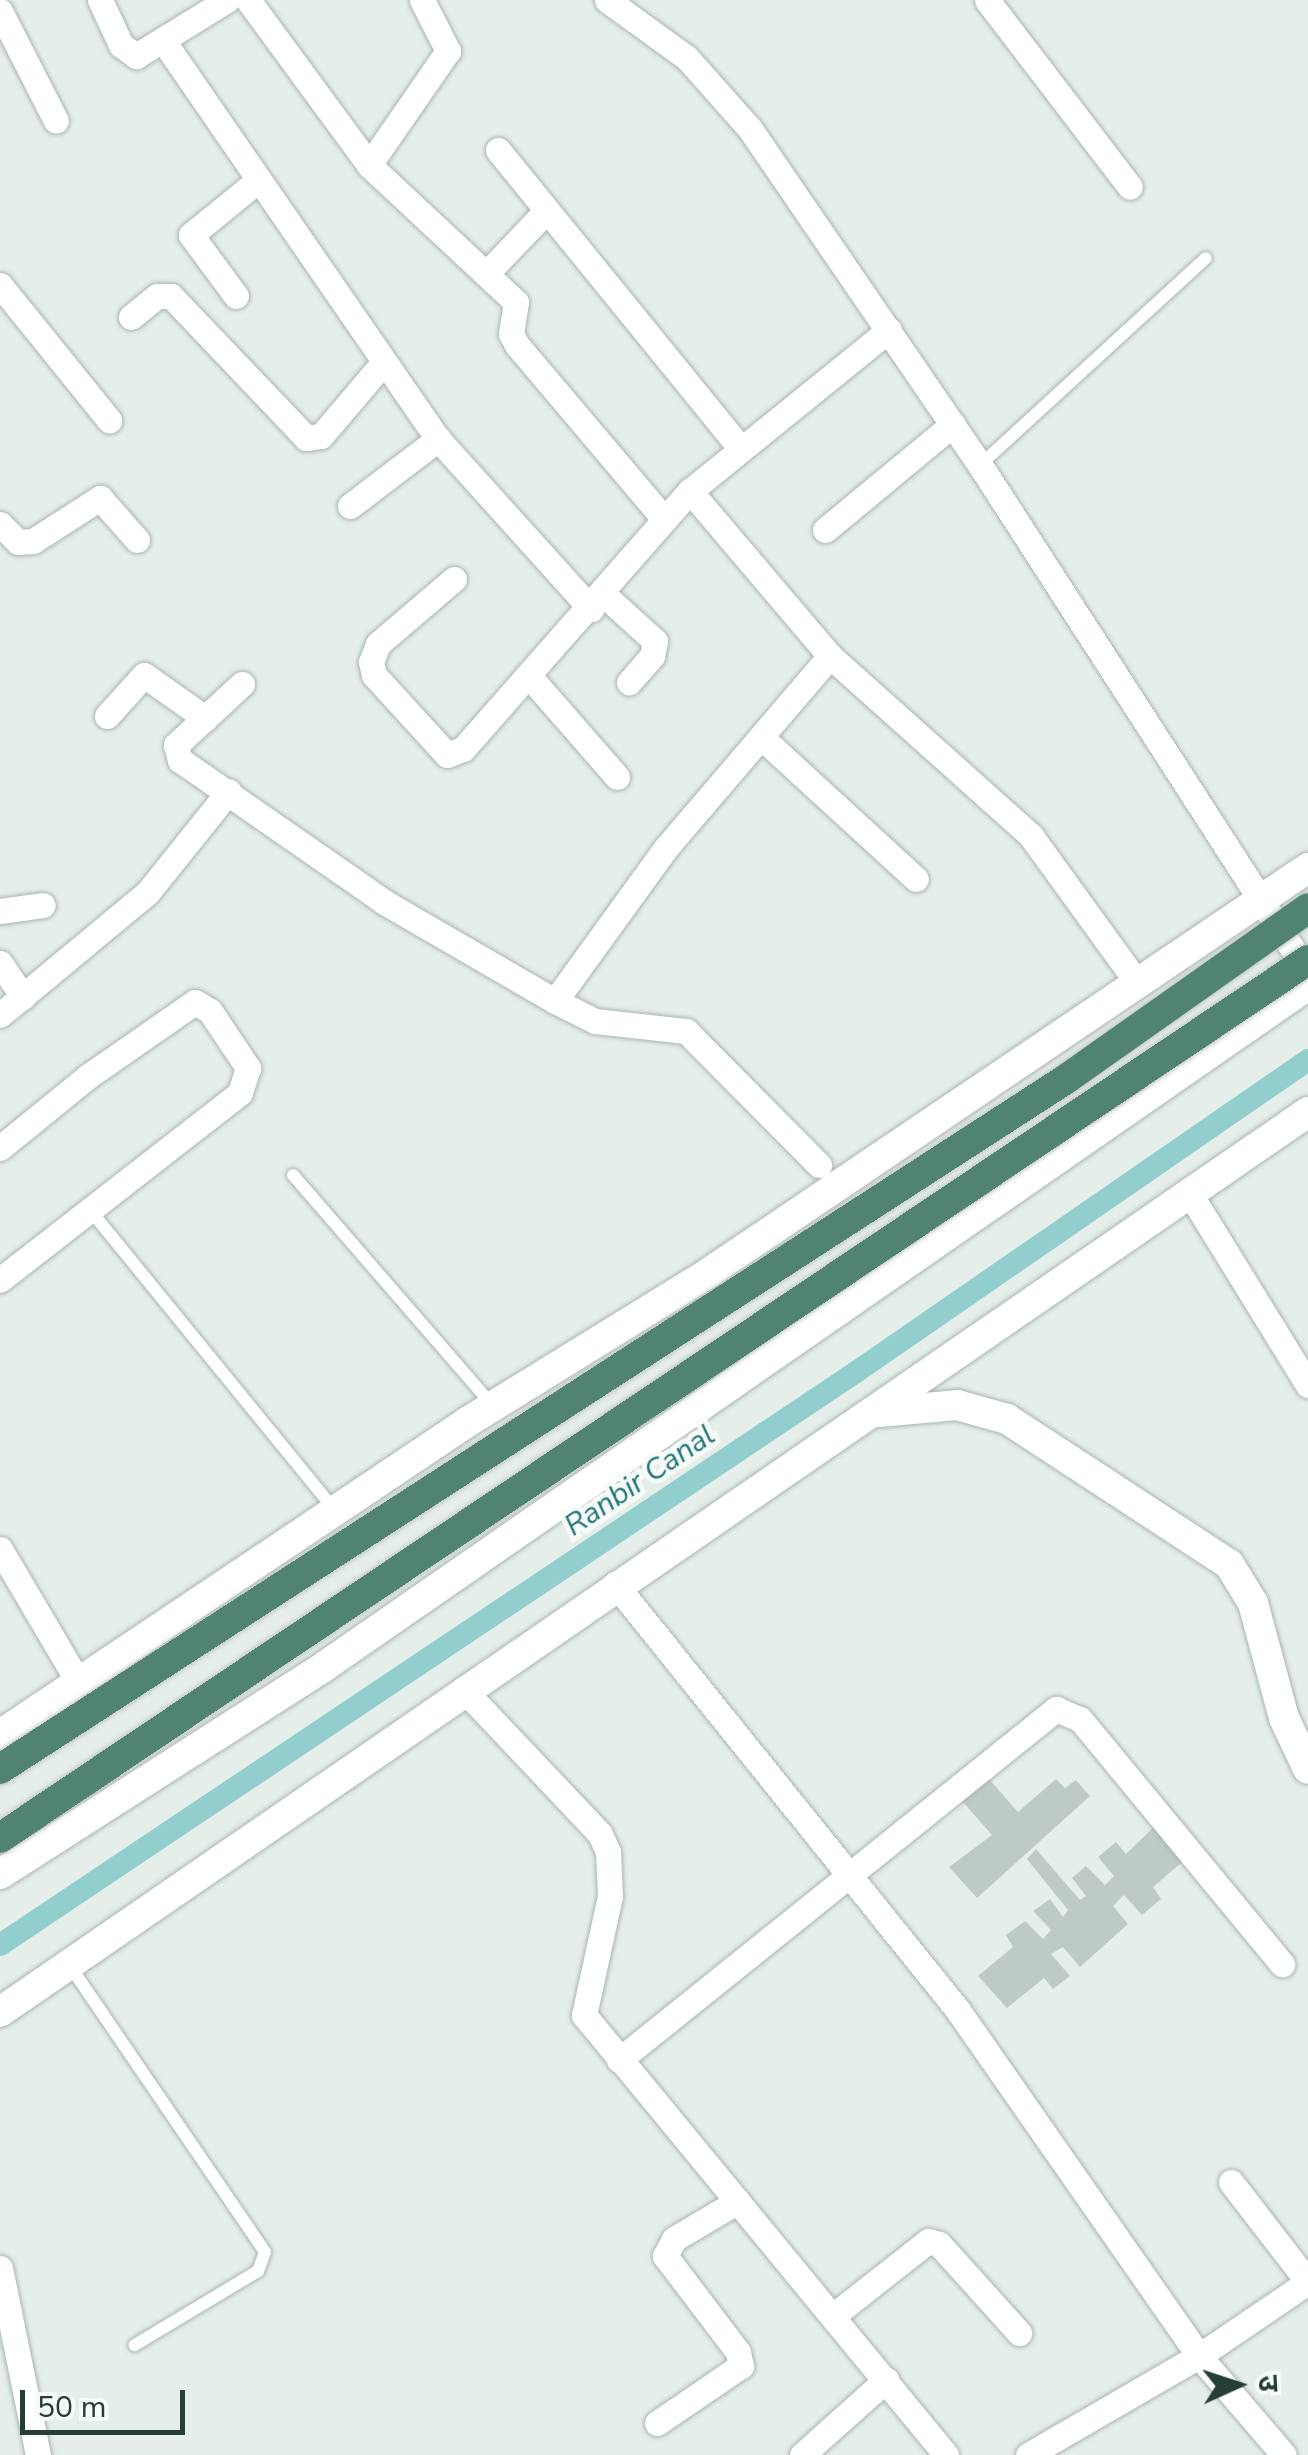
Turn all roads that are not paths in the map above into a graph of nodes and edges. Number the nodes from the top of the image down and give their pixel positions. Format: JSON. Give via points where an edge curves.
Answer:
{"nodes":[{"id":1,"x":100,"y":0,"type":"edge"},
{"id":2,"x":227,"y":0,"type":"edge"},
{"id":3,"x":248,"y":0,"type":"edge"},
{"id":4,"x":422,"y":0,"type":"edge"},
{"id":5,"x":607,"y":0,"type":"edge"},
{"id":6,"x":987,"y":0,"type":"edge"},
{"id":7,"x":0,"y":11,"type":"edge"},
{"id":8,"x":164,"y":42,"type":"junction"},
{"id":9,"x":56,"y":120,"type":"dead end"},
{"id":10,"x":498,"y":150,"type":"dead end"},
{"id":11,"x":369,"y":165,"type":"junction"},
{"id":12,"x":256,"y":182,"type":"junction"},
{"id":13,"x":1130,"y":187,"type":"dead end"},
{"id":14,"x":547,"y":210,"type":"junction"},
{"id":15,"x":1206,"y":258,"type":"dead end"},
{"id":16,"x":486,"y":274,"type":"junction"},
{"id":17,"x":0,"y":285,"type":"edge"},
{"id":18,"x":236,"y":296,"type":"dead end"},
{"id":19,"x":131,"y":317,"type":"dead end"},
{"id":20,"x":888,"y":330,"type":"junction"},
{"id":21,"x":382,"y":364,"type":"junction"},
{"id":22,"x":109,"y":420,"type":"dead end"},
{"id":23,"x":952,"y":424,"type":"junction"},
{"id":24,"x":438,"y":439,"type":"junction"},
{"id":25,"x":740,"y":448,"type":"junction"},
{"id":26,"x":980,"y":465,"type":"junction"},
{"id":27,"x":690,"y":491,"type":"junction"},
{"id":28,"x":350,"y":506,"type":"dead end"},
{"id":29,"x":664,"y":520,"type":"junction"},
{"id":30,"x":0,"y":524,"type":"edge"},
{"id":31,"x":824,"y":530,"type":"dead end"},
{"id":32,"x":137,"y":540,"type":"dead end"},
{"id":33,"x":454,"y":580,"type":"dead end"},
{"id":34,"x":597,"y":602,"type":"junction"},
{"id":35,"x":830,"y":656,"type":"junction"},
{"id":36,"x":530,"y":676,"type":"junction"},
{"id":37,"x":629,"y":682,"type":"dead end"},
{"id":38,"x":242,"y":684,"type":"dead end"},
{"id":39,"x":108,"y":716,"type":"dead end"},
{"id":40,"x":204,"y":718,"type":"junction"},
{"id":41,"x":761,"y":737,"type":"junction"},
{"id":42,"x":617,"y":776,"type":"dead end"},
{"id":43,"x":229,"y":791,"type":"junction"},
{"id":44,"x":1308,"y":868,"type":"edge"},
{"id":45,"x":916,"y":879,"type":"dead end"},
{"id":46,"x":1262,"y":900,"type":"junction"},
{"id":47,"x":42,"y":906,"type":"dead end"},
{"id":48,"x":1308,"y":908,"type":"edge"},
{"id":49,"x":0,"y":911,"type":"edge"},
{"id":50,"x":1308,"y":960,"type":"edge"},
{"id":51,"x":0,"y":963,"type":"edge"},
{"id":52,"x":1308,"y":973,"type":"edge"},
{"id":53,"x":1130,"y":974,"type":"dead end"},
{"id":54,"x":1308,"y":985,"type":"edge"},
{"id":55,"x":23,"y":997,"type":"junction"},
{"id":56,"x":555,"y":1001,"type":"junction"},
{"id":57,"x":0,"y":1015,"type":"edge"},
{"id":58,"x":1308,"y":1112,"type":"edge"},
{"id":59,"x":0,"y":1148,"type":"edge"},
{"id":60,"x":819,"y":1165,"type":"dead end"},
{"id":61,"x":293,"y":1175,"type":"dead end"},
{"id":62,"x":1190,"y":1194,"type":"junction"},
{"id":63,"x":90,"y":1210,"type":"junction"},
{"id":64,"x":0,"y":1280,"type":"edge"},
{"id":65,"x":1308,"y":1385,"type":"edge"},
{"id":66,"x":493,"y":1406,"type":"junction"},
{"id":67,"x":876,"y":1412,"type":"junction"},
{"id":68,"x":336,"y":1511,"type":"junction"},
{"id":69,"x":0,"y":1549,"type":"edge"},
{"id":70,"x":616,"y":1584,"type":"junction"},
{"id":71,"x":79,"y":1683,"type":"junction"},
{"id":72,"x":463,"y":1690,"type":"junction"},
{"id":73,"x":0,"y":1735,"type":"edge"},
{"id":74,"x":0,"y":1769,"type":"edge"},
{"id":75,"x":1308,"y":1769,"type":"edge"},
{"id":76,"x":0,"y":1838,"type":"edge"},
{"id":77,"x":0,"y":1874,"type":"edge"},
{"id":78,"x":850,"y":1877,"type":"junction"},
{"id":79,"x":68,"y":1964,"type":"junction"},
{"id":80,"x":1282,"y":1964,"type":"dead end"},
{"id":81,"x":0,"y":2012,"type":"edge"},
{"id":82,"x":619,"y":2060,"type":"junction"},
{"id":83,"x":1230,"y":2182,"type":"dead end"},
{"id":84,"x":738,"y":2201,"type":"junction"},
{"id":85,"x":0,"y":2268,"type":"edge"},
{"id":86,"x":1308,"y":2282,"type":"edge"},
{"id":87,"x":834,"y":2315,"type":"junction"},
{"id":88,"x":1019,"y":2332,"type":"dead end"},
{"id":89,"x":135,"y":2344,"type":"dead end"},
{"id":90,"x":1199,"y":2356,"type":"junction"},
{"id":91,"x":886,"y":2380,"type":"junction"},
{"id":92,"x":657,"y":2423,"type":"dead end"},
{"id":93,"x":38,"y":2455,"type":"edge"},
{"id":94,"x":802,"y":2455,"type":"edge"},
{"id":95,"x":946,"y":2455,"type":"edge"},
{"id":96,"x":1028,"y":2455,"type":"edge"},
{"id":97,"x":1284,"y":2455,"type":"edge"}],
"edges":[{"from":1,"to":8,"type":"street","via":[[130,54]]},
{"from":2,"to":8,"type":"street"},
{"from":3,"to":11,"type":"street"},
{"from":4,"to":11,"type":"street","via":[[448,51]]},
{"from":5,"to":20,"type":"street","via":[[687,58],[750,129]]},
{"from":6,"to":13,"type":"street"},
{"from":7,"to":9,"type":"street"},
{"from":8,"to":12,"type":"street"},
{"from":10,"to":14,"type":"street"},
{"from":11,"to":16,"type":"street"},
{"from":12,"to":18,"type":"street","via":[[191,235]]},
{"from":12,"to":21,"type":"street"},
{"from":14,"to":16,"type":"street"},
{"from":14,"to":25,"type":"street"},
{"from":15,"to":26,"type":"lane"},
{"from":16,"to":29,"type":"street","via":[[518,306],[511,334],[517,345]]},
{"from":17,"to":22,"type":"street"},
{"from":19,"to":21,"type":"street","via":[[156,296],[171,296],[306,438],[321,436]]},
{"from":20,"to":23,"type":"street"},
{"from":20,"to":25,"type":"street"},
{"from":21,"to":24,"type":"street"},
{"from":23,"to":26,"type":"street"},
{"from":23,"to":31,"type":"street"},
{"from":24,"to":28,"type":"street"},
{"from":24,"to":34,"type":"street"},
{"from":25,"to":27,"type":"street"},
{"from":26,"to":46,"type":"street"},
{"from":27,"to":29,"type":"street"},
{"from":27,"to":35,"type":"street"},
{"from":29,"to":34,"type":"street"},
{"from":30,"to":32,"type":"street","via":[[18,542],[33,541],[100,498]]},
{"from":33,"to":36,"type":"street","via":[[378,644],[370,662],[374,675],[447,755],[463,749]]},
{"from":34,"to":36,"type":"street"},
{"from":34,"to":37,"type":"street","via":[[655,641],[652,656]]},
{"from":35,"to":41,"type":"street"},
{"from":35,"to":53,"type":"street","via":[[1031,836]]},
{"from":36,"to":42,"type":"street"},
{"from":38,"to":40,"type":"street"},
{"from":39,"to":40,"type":"street","via":[[144,675]]},
{"from":40,"to":43,"type":"street","via":[[175,750]]},
{"from":41,"to":45,"type":"street"},
{"from":41,"to":56,"type":"street","via":[[666,850]]},
{"from":43,"to":55,"type":"street","via":[[148,892]]},
{"from":43,"to":56,"type":"street","via":[[384,902]]},
{"from":44,"to":46,"type":"street"},
{"from":46,"to":52,"type":"street"},
{"from":46,"to":66,"type":"street","via":[[710,1272]]},
{"from":47,"to":49,"type":"street"},
{"from":48,"to":74,"type":"highway","bridge":true,"via":[[1066,1079]]},
{"from":50,"to":76,"type":"highway","bridge":true},
{"from":51,"to":55,"type":"street"},
{"from":54,"to":77,"type":"street","via":[[326,1666]]},
{"from":55,"to":57,"type":"street"},
{"from":56,"to":60,"type":"street","via":[[596,1021],[686,1031]]},
{"from":58,"to":62,"type":"street"},
{"from":59,"to":63,"type":"street","via":[[188,1005],[202,1004],[248,1068],[248,1081]]},
{"from":61,"to":66,"type":"lane"},
{"from":62,"to":65,"type":"street"},
{"from":62,"to":67,"type":"street"},
{"from":63,"to":64,"type":"street"},
{"from":63,"to":68,"type":"lane"},
{"from":66,"to":68,"type":"street"},
{"from":67,"to":70,"type":"street"},
{"from":67,"to":75,"type":"street","via":[[957,1405],[1007,1419],[1229,1564],[1253,1603],[1284,1718]]},
{"from":68,"to":71,"type":"street"},
{"from":69,"to":71,"type":"street"},
{"from":70,"to":72,"type":"street"},
{"from":70,"to":78,"type":"street"},
{"from":71,"to":73,"type":"street"},
{"from":72,"to":79,"type":"street"},
{"from":72,"to":82,"type":"street","via":[[600,1834],[608,1852],[610,1896],[583,2002],[584,2015]]},
{"from":78,"to":80,"type":"street","via":[[1062,1708],[1080,1719]]},
{"from":78,"to":82,"type":"street"},
{"from":78,"to":90,"type":"street","via":[[968,2025]]},
{"from":79,"to":81,"type":"street"},
{"from":79,"to":89,"type":"lane","via":[[265,2252],[258,2270]]},
{"from":82,"to":84,"type":"street"},
{"from":83,"to":86,"type":"street"},
{"from":84,"to":87,"type":"street"},
{"from":84,"to":92,"type":"street","via":[[674,2239],[665,2256],[738,2352],[741,2366]]},
{"from":85,"to":93,"type":"street"},
{"from":86,"to":90,"type":"street"},
{"from":87,"to":88,"type":"street","via":[[928,2241],[939,2244]]},
{"from":87,"to":91,"type":"street"},
{"from":90,"to":96,"type":"street"},
{"from":90,"to":97,"type":"street"},
{"from":91,"to":94,"type":"street"},
{"from":91,"to":95,"type":"street"}]}
